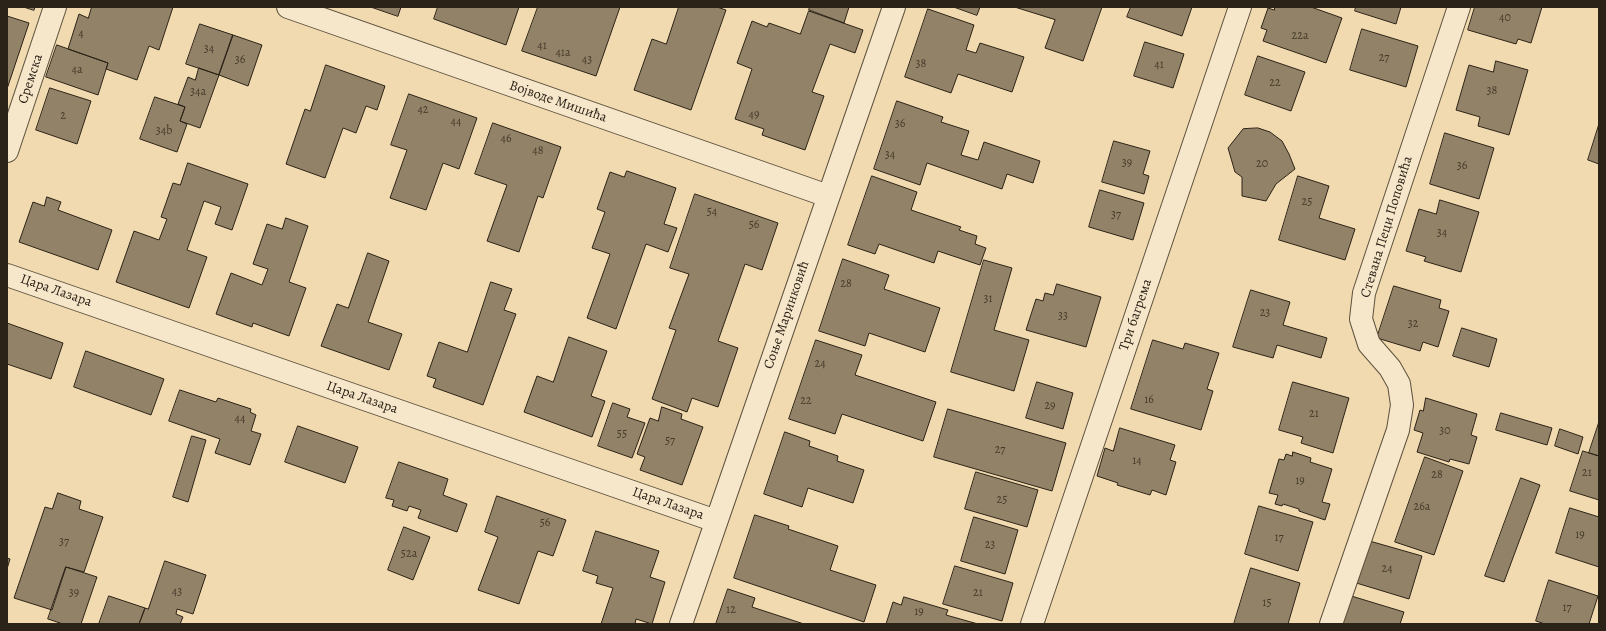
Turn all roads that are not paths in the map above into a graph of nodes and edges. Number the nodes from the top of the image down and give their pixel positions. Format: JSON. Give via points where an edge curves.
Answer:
{"nodes":[{"id":1,"x":55,"y":7,"type":"edge"},
{"id":2,"x":288,"y":7,"type":"edge"},
{"id":3,"x":894,"y":7,"type":"edge"},
{"id":4,"x":1240,"y":7,"type":"edge"},
{"id":5,"x":1459,"y":7,"type":"edge"},
{"id":6,"x":7,"y":151,"type":"edge"},
{"id":7,"x":828,"y":196,"type":"junction"},
{"id":8,"x":7,"y":275,"type":"edge"},
{"id":9,"x":716,"y":521,"type":"junction"},
{"id":10,"x":681,"y":624,"type":"edge"},
{"id":11,"x":1032,"y":624,"type":"edge"},
{"id":12,"x":1331,"y":624,"type":"edge"}],
"edges":[{"from":1,"to":6,"type":"street","name":"Сремска"},
{"from":2,"to":7,"type":"street","name":"Војводе Мишића"},
{"from":3,"to":7,"type":"street","name":"Соње Маринковић"},
{"from":4,"to":11,"type":"street","name":"Три багрема"},
{"from":5,"to":12,"type":"street","name":"Стевана Пеци Поповића","via":[[1364,293],[1361,319],[1369,344],[1390,368],[1399,384],[1402,405],[1398,430]]},
{"from":7,"to":9,"type":"street","name":"Соње Маринковић"},
{"from":8,"to":9,"type":"street","name":"Цара Лазара"},
{"from":9,"to":10,"type":"street","name":"Соње Маринковић"}]}
